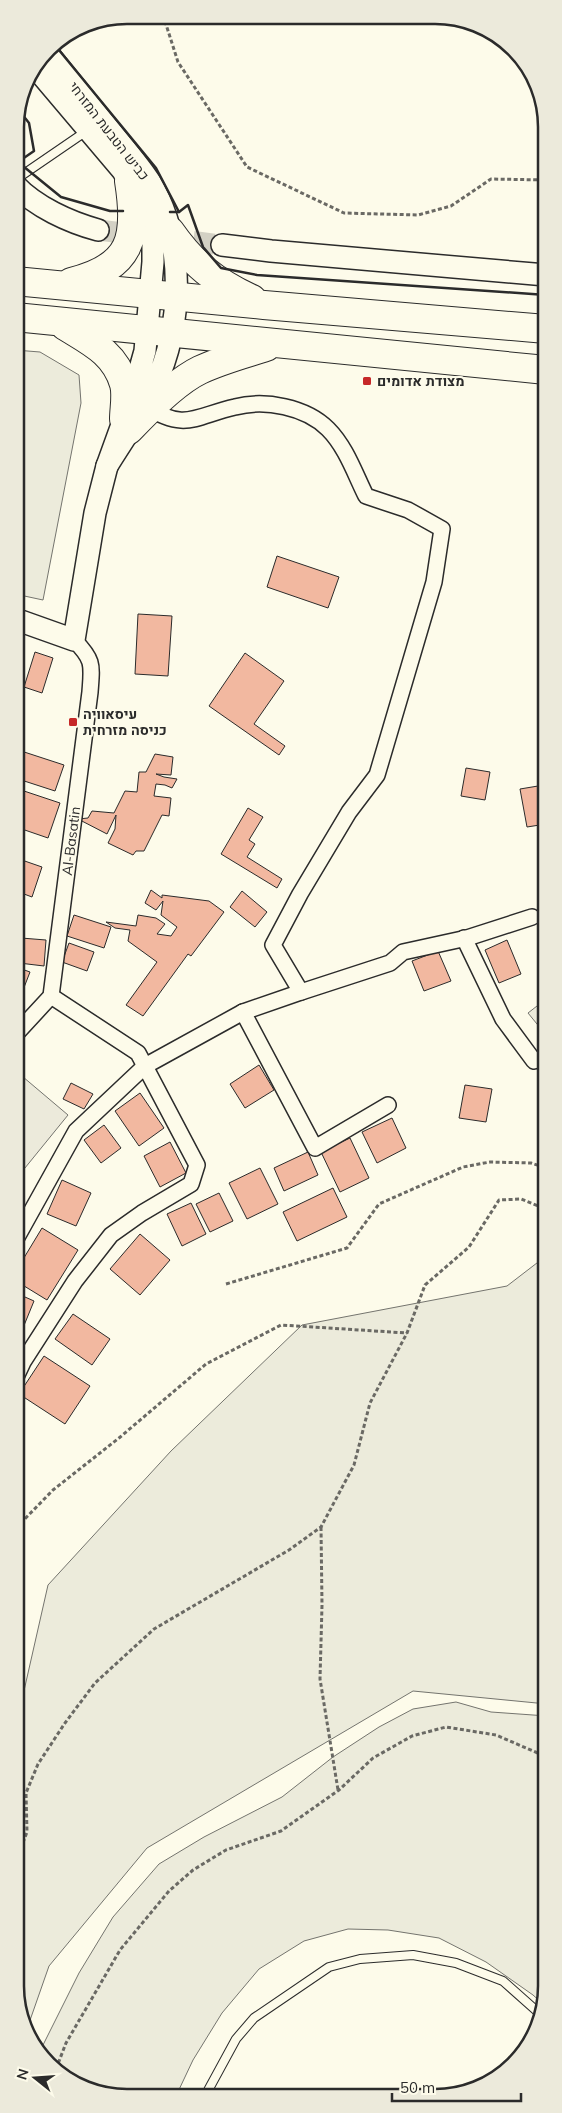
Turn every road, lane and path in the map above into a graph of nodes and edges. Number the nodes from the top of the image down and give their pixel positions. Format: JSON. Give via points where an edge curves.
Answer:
{"nodes":[{"id":1,"x":166,"y":24,"type":"edge"},
{"id":2,"x":50,"y":58,"type":"edge"},
{"id":3,"x":40,"y":72,"type":"edge"},
{"id":4,"x":95,"y":124,"type":"junction"},
{"id":5,"x":24,"y":174,"type":"edge"},
{"id":6,"x":538,"y":180,"type":"edge"},
{"id":7,"x":129,"y":181,"type":"junction"},
{"id":8,"x":24,"y":192,"type":"edge"},
{"id":9,"x":98,"y":230,"type":"tunnel mouth"},
{"id":10,"x":170,"y":231,"type":"junction"},
{"id":11,"x":222,"y":245,"type":"tunnel mouth"},
{"id":12,"x":538,"y":274,"type":"edge"},
{"id":13,"x":24,"y":282,"type":"edge"},
{"id":14,"x":59,"y":285,"type":"junction"},
{"id":15,"x":159,"y":288,"type":"junction"},
{"id":16,"x":264,"y":305,"type":"junction"},
{"id":17,"x":24,"y":318,"type":"edge"},
{"id":18,"x":55,"y":321,"type":"junction"},
{"id":19,"x":538,"y":328,"type":"edge"},
{"id":20,"x":160,"y":332,"type":"junction"},
{"id":21,"x":281,"y":343,"type":"junction"},
{"id":22,"x":538,"y":369,"type":"edge"},
{"id":23,"x":134,"y":408,"type":"junction"},
{"id":24,"x":24,"y":622,"type":"edge"},
{"id":25,"x":74,"y":640,"type":"junction"},
{"id":26,"x":532,"y":916,"type":"dead end"},
{"id":27,"x":464,"y":938,"type":"junction"},
{"id":28,"x":301,"y":992,"type":"junction"},
{"id":29,"x":51,"y":996,"type":"junction"},
{"id":30,"x":243,"y":1012,"type":"junction"},
{"id":31,"x":24,"y":1025,"type":"edge"},
{"id":32,"x":534,"y":1061,"type":"dead end"},
{"id":33,"x":145,"y":1066,"type":"junction"},
{"id":34,"x":388,"y":1105,"type":"dead end"},
{"id":35,"x":538,"y":1165,"type":"edge"},
{"id":36,"x":538,"y":1205,"type":"edge"},
{"id":37,"x":24,"y":1225,"type":"edge"},
{"id":38,"x":226,"y":1284,"type":"dead end"},
{"id":39,"x":407,"y":1333,"type":"junction"},
{"id":40,"x":24,"y":1360,"type":"edge"},
{"id":41,"x":24,"y":1520,"type":"edge"},
{"id":42,"x":321,"y":1526,"type":"junction"},
{"id":43,"x":538,"y":1753,"type":"edge"},
{"id":44,"x":338,"y":1790,"type":"junction"},
{"id":45,"x":24,"y":1838,"type":"edge"},
{"id":46,"x":535,"y":2010,"type":"edge"},
{"id":47,"x":60,"y":2059,"type":"edge"},
{"id":48,"x":209,"y":2089,"type":"edge"}],
"edges":[{"from":1,"to":6,"type":"path","via":[[178,62],[247,167],[344,213],[418,215],[452,206],[492,179]]},
{"from":2,"to":4,"type":"main road","name":"כביש הטבעת המזרחי"},
{"from":3,"to":4,"type":"main road","name":"כביש הטבעת המזרחי"},
{"from":4,"to":5,"type":"lane"},
{"from":4,"to":7,"type":"main road","name":"כביש הטבעת המזרחי"},
{"from":4,"to":10,"type":"main road","name":"כביש הטבעת המזרחי","via":[[150,183]]},
{"from":7,"to":14,"type":"highway","via":[[133,224],[130,238],[118,260],[89,277]]},
{"from":7,"to":15,"type":"main road","name":"כביש הטבעת המזרחי","via":[[141,205],[153,244]]},
{"from":8,"to":9,"type":"main road","via":[[74,223]]},
{"from":10,"to":15,"type":"main road","name":"כביש הטבעת המזרחי","via":[[176,253]]},
{"from":10,"to":16,"type":"highway","via":[[184,251],[210,276]]},
{"from":11,"to":12,"type":"main road"},
{"from":13,"to":14,"type":"highway"},
{"from":14,"to":15,"type":"highway"},
{"from":15,"to":16,"type":"highway"},
{"from":15,"to":20,"type":"main road","name":"כביש הטבעת המזרחי"},
{"from":16,"to":19,"type":"highway"},
{"from":17,"to":18,"type":"highway"},
{"from":18,"to":20,"type":"highway"},
{"from":18,"to":23,"type":"highway","via":[[99,346],[114,363]]},
{"from":20,"to":21,"type":"highway"},
{"from":20,"to":23,"type":"main road","name":"כביש הטבעת המזרחי","via":[[145,351]]},
{"from":21,"to":22,"type":"highway"},
{"from":21,"to":23,"type":"highway","via":[[198,371]]},
{"from":23,"to":25,"type":"main road","name":"כביש הטבעת המזרחי","via":[[107,466],[95,513]]},
{"from":23,"to":28,"type":"street","via":[[177,421],[192,421],[249,404],[274,404],[302,413],[328,429],[346,454],[366,496],[408,510],[442,529],[434,582],[377,775],[349,812],[273,945]]},
{"from":24,"to":25,"type":"main road"},
{"from":25,"to":29,"type":"street","name":"Al-Basatin","via":[[86,652],[92,666]]},
{"from":26,"to":27,"type":"street"},
{"from":27,"to":28,"type":"street","via":[[402,952],[390,963]]},
{"from":27,"to":32,"type":"street","via":[[503,1019]]},
{"from":28,"to":30,"type":"street"},
{"from":29,"to":31,"type":"street"},
{"from":29,"to":33,"type":"street","via":[[138,1052]]},
{"from":30,"to":33,"type":"street"},
{"from":30,"to":34,"type":"street","via":[[315,1148]]},
{"from":33,"to":37,"type":"street","via":[[76,1131]]},
{"from":33,"to":40,"type":"street","via":[[197,1165],[191,1184],[111,1236],[76,1281]]},
{"from":35,"to":38,"type":"path","via":[[490,1162],[463,1167],[379,1204],[346,1248]]},
{"from":36,"to":39,"type":"path","via":[[521,1199],[500,1200],[469,1247],[425,1285]]},
{"from":39,"to":41,"type":"path","via":[[281,1325],[206,1364],[52,1490]]},
{"from":39,"to":42,"type":"path","via":[[370,1402],[354,1464]]},
{"from":42,"to":44,"type":"path","via":[[320,1679]]},
{"from":42,"to":45,"type":"path","via":[[289,1550],[154,1629],[95,1683],[38,1764],[26,1793]]},
{"from":43,"to":44,"type":"path","via":[[496,1735],[446,1727],[412,1736],[373,1758]]},
{"from":44,"to":47,"type":"path","via":[[281,1831],[226,1850],[193,1870],[169,1891],[120,1950]]},
{"from":46,"to":48,"type":"lane","via":[[503,1981],[456,1963],[413,1955],[360,1959],[329,1967],[254,2018],[236,2039]]}]}
